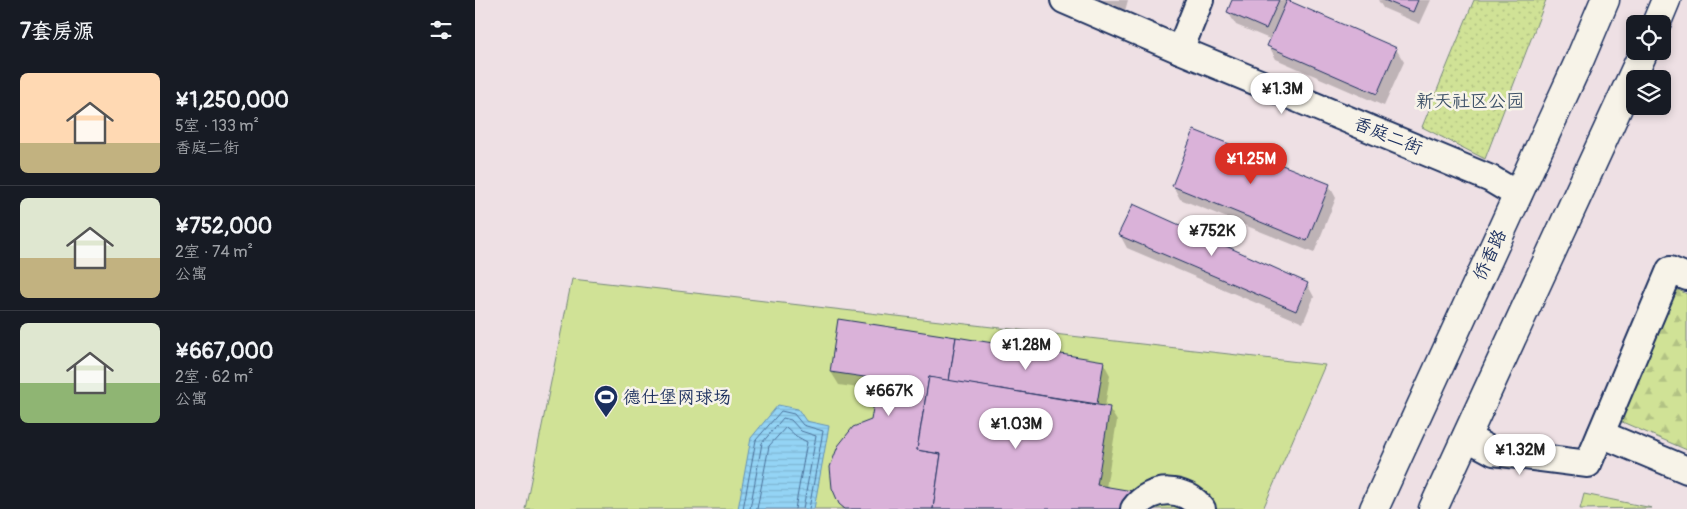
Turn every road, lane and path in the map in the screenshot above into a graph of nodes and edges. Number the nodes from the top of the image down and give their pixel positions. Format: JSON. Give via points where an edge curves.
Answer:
{"nodes":[{"id":1,"x":1064,"y":0,"type":"edge"},
{"id":2,"x":1200,"y":0,"type":"edge"},
{"id":3,"x":1605,"y":0,"type":"edge"},
{"id":4,"x":1666,"y":0,"type":"edge"},
{"id":5,"x":1660,"y":15,"type":"edge"},
{"id":6,"x":1179,"y":50,"type":"junction"},
{"id":7,"x":1641,"y":60,"type":"edge"},
{"id":8,"x":1518,"y":195,"type":"junction"},
{"id":9,"x":1687,"y":277,"type":"edge"},
{"id":10,"x":1601,"y":434,"type":"junction"},
{"id":11,"x":1466,"y":438,"type":"junction"},
{"id":12,"x":1687,"y":470,"type":"edge"},
{"id":13,"x":1134,"y":509,"type":"edge"},
{"id":14,"x":1202,"y":509,"type":"edge"},
{"id":15,"x":1373,"y":509,"type":"edge"},
{"id":16,"x":1433,"y":509,"type":"edge"}],
"edges":[{"from":1,"to":6,"type":"street","name":"香庭二街"},
{"from":2,"to":6,"type":"street"},
{"from":3,"to":8,"type":"main road","name":"侨香路"},
{"from":4,"to":5,"type":"main road"},
{"from":6,"to":8,"type":"street","name":"香庭二街","via":[[1491,179]]},
{"from":7,"to":11,"type":"main road"},
{"from":8,"to":15,"type":"main road","name":"侨香路"},
{"from":9,"to":10,"type":"street","via":[[1670,270]]},
{"from":10,"to":11,"type":"street","via":[[1588,464],[1495,452]]},
{"from":10,"to":12,"type":"street"},
{"from":11,"to":16,"type":"main road"},
{"from":13,"to":14,"type":"street","via":[[1143,499],[1166,491],[1181,492]]}]}
